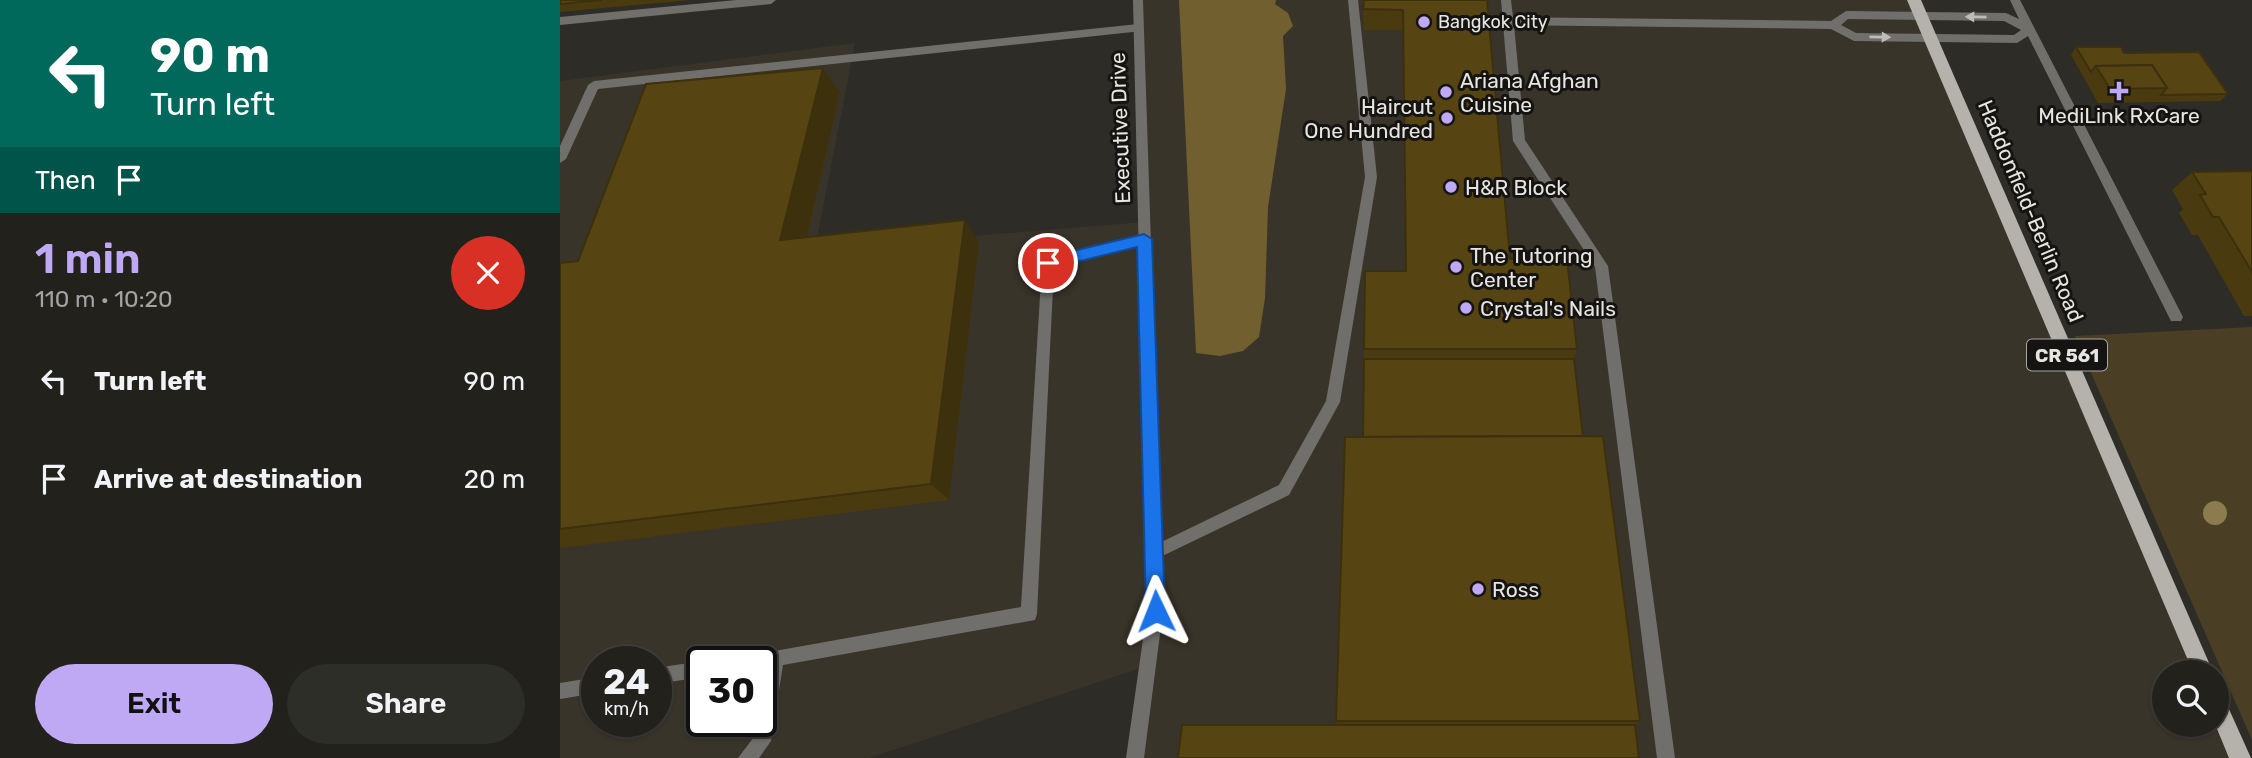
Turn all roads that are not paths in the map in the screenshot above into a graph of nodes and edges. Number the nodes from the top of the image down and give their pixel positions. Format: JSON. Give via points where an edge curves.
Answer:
{"nodes":[{"id":1,"x":771,"y":0,"type":"edge"},
{"id":2,"x":1138,"y":0,"type":"edge"},
{"id":3,"x":1353,"y":0,"type":"edge"},
{"id":4,"x":1506,"y":0,"type":"edge"},
{"id":5,"x":1914,"y":0,"type":"edge"},
{"id":6,"x":2014,"y":0,"type":"edge"},
{"id":7,"x":1921,"y":16,"type":"junction"},
{"id":8,"x":560,"y":21,"type":"edge"},
{"id":9,"x":1508,"y":21,"type":"junction"},
{"id":10,"x":1833,"y":25,"type":"junction"},
{"id":11,"x":1138,"y":28,"type":"junction"},
{"id":12,"x":2029,"y":29,"type":"junction"},
{"id":13,"x":1930,"y":38,"type":"junction"},
{"id":14,"x":560,"y":159,"type":"edge"},
{"id":15,"x":1144,"y":239,"type":"junction"},
{"id":16,"x":2176,"y":317,"type":"dead end"},
{"id":17,"x":1154,"y":553,"type":"junction"},
{"id":18,"x":777,"y":658,"type":"edge"},
{"id":19,"x":2198,"y":660,"type":"edge"},
{"id":20,"x":581,"y":688,"type":"edge"},
{"id":21,"x":560,"y":691,"type":"edge"},
{"id":22,"x":2229,"y":733,"type":"edge"},
{"id":23,"x":763,"y":737,"type":"edge"},
{"id":24,"x":747,"y":758,"type":"edge"},
{"id":25,"x":1135,"y":758,"type":"edge"},
{"id":26,"x":1666,"y":758,"type":"edge"},
{"id":27,"x":2240,"y":758,"type":"edge"}],
"edges":[{"from":1,"to":8,"type":"street"},
{"from":2,"to":11,"type":"street","name":"Executive Drive"},
{"from":3,"to":17,"type":"street","via":[[1371,177],[1332,402],[1284,490]]},
{"from":4,"to":9,"type":"street"},
{"from":5,"to":7,"type":"main road","name":"Haddonfield-Berlin Road","number":"CR 561"},
{"from":6,"to":12,"type":"street"},
{"from":7,"to":10,"type":"street","via":[[1846,15]]},
{"from":12,"to":7,"type":"street","one_way":true,"via":[[2006,17]]},
{"from":7,"to":13,"type":"main road","name":"Haddonfield-Berlin Road","number":"CR 561"},
{"from":9,"to":10,"type":"street"},
{"from":9,"to":26,"type":"street","via":[[1519,141],[1601,266]]},
{"from":10,"to":13,"type":"street","one_way":true,"via":[[1854,37]]},
{"from":11,"to":14,"type":"street","via":[[594,85]]},
{"from":11,"to":15,"type":"street","name":"Executive Drive"},
{"from":12,"to":13,"type":"street","via":[[2017,39]]},
{"from":12,"to":16,"type":"street"},
{"from":13,"to":19,"type":"main road","name":"Haddonfield-Berlin Road","number":"CR 561"},
{"from":15,"to":17,"type":"street","name":"Executive Drive"},
{"from":15,"to":18,"type":"street","via":[[1048,263],[1029,614]]},
{"from":17,"to":25,"type":"street","name":"Executive Drive","via":[[1156,611]]},
{"from":20,"to":21,"type":"street"},
{"from":22,"to":27,"type":"main road"},
{"from":23,"to":24,"type":"street"}]}
